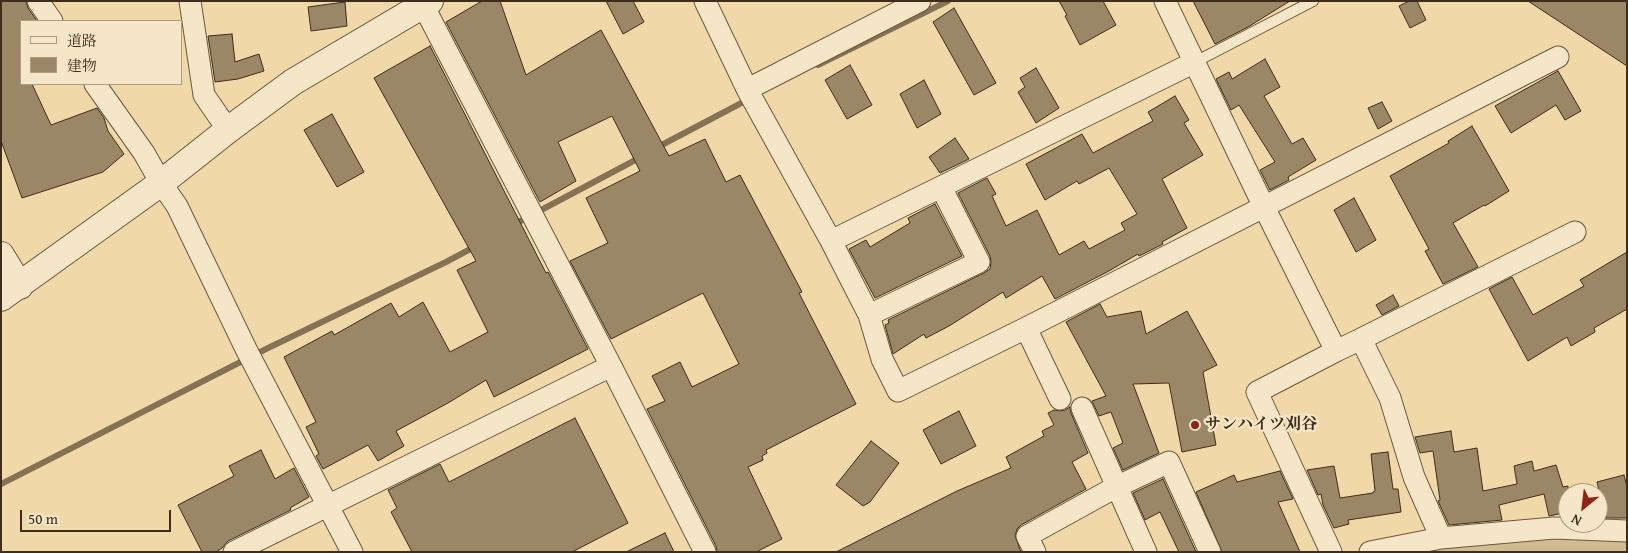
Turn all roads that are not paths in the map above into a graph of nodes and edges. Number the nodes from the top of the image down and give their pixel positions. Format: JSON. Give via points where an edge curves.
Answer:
{"nodes":[{"id":1,"x":38,"y":1,"type":"edge"},
{"id":2,"x":190,"y":1,"type":"edge"},
{"id":3,"x":705,"y":1,"type":"edge"},
{"id":4,"x":920,"y":1,"type":"edge"},
{"id":5,"x":1165,"y":1,"type":"edge"},
{"id":6,"x":1313,"y":1,"type":"edge"},
{"id":7,"x":426,"y":3,"type":"edge"},
{"id":8,"x":51,"y":20,"type":"edge"},
{"id":9,"x":1558,"y":56,"type":"dead end"},
{"id":10,"x":1195,"y":62,"type":"junction"},
{"id":11,"x":96,"y":85,"type":"edge"},
{"id":12,"x":751,"y":95,"type":"junction"},
{"id":13,"x":228,"y":130,"type":"junction"},
{"id":14,"x":161,"y":183,"type":"junction"},
{"id":15,"x":941,"y":187,"type":"junction"},
{"id":16,"x":1264,"y":208,"type":"junction"},
{"id":17,"x":1575,"y":232,"type":"dead end"},
{"id":18,"x":832,"y":241,"type":"junction"},
{"id":19,"x":1,"y":255,"type":"edge"},
{"id":20,"x":11,"y":292,"type":"edge"},
{"id":21,"x":869,"y":315,"type":"junction"},
{"id":22,"x":1026,"y":328,"type":"junction"},
{"id":23,"x":1361,"y":340,"type":"junction"},
{"id":24,"x":1336,"y":351,"type":"junction"},
{"id":25,"x":611,"y":366,"type":"junction"},
{"id":26,"x":1060,"y":399,"type":"dead end"},
{"id":27,"x":1082,"y":408,"type":"dead end"},
{"id":28,"x":1116,"y":486,"type":"junction"},
{"id":29,"x":328,"y":504,"type":"junction"},
{"id":30,"x":1627,"y":531,"type":"edge"},
{"id":31,"x":1441,"y":538,"type":"junction"},
{"id":32,"x":234,"y":552,"type":"edge"},
{"id":33,"x":352,"y":552,"type":"edge"},
{"id":34,"x":705,"y":552,"type":"edge"},
{"id":35,"x":1035,"y":552,"type":"edge"},
{"id":36,"x":1146,"y":552,"type":"edge"},
{"id":37,"x":1210,"y":552,"type":"edge"},
{"id":38,"x":1331,"y":552,"type":"edge"},
{"id":39,"x":1370,"y":552,"type":"edge"}],
"edges":[{"from":1,"to":8,"type":"street"},
{"from":2,"to":13,"type":"street","via":[[204,95]]},
{"from":3,"to":12,"type":"street"},
{"from":4,"to":12,"type":"street"},
{"from":5,"to":10,"type":"street"},
{"from":6,"to":10,"type":"lane"},
{"from":7,"to":13,"type":"street","via":[[293,82]]},
{"from":7,"to":25,"type":"street"},
{"from":9,"to":16,"type":"street"},
{"from":10,"to":15,"type":"street"},
{"from":10,"to":16,"type":"street"},
{"from":11,"to":14,"type":"street"},
{"from":12,"to":18,"type":"street"},
{"from":13,"to":14,"type":"street"},
{"from":14,"to":20,"type":"street"},
{"from":14,"to":29,"type":"street","via":[[177,206]]},
{"from":15,"to":18,"type":"street"},
{"from":15,"to":21,"type":"street","via":[[979,262]]},
{"from":16,"to":22,"type":"street"},
{"from":16,"to":24,"type":"street"},
{"from":17,"to":23,"type":"street"},
{"from":18,"to":21,"type":"street"},
{"from":19,"to":20,"type":"street"},
{"from":21,"to":22,"type":"street","via":[[882,358],[898,391]]},
{"from":22,"to":26,"type":"street"},
{"from":23,"to":24,"type":"street"},
{"from":23,"to":31,"type":"street","via":[[1390,398],[1414,477]]},
{"from":24,"to":38,"type":"street","via":[[1257,392]]},
{"from":25,"to":29,"type":"street"},
{"from":25,"to":34,"type":"street"},
{"from":27,"to":28,"type":"street"},
{"from":28,"to":35,"type":"street","via":[[1027,536]]},
{"from":28,"to":36,"type":"street"},
{"from":28,"to":37,"type":"street","via":[[1169,462]]},
{"from":29,"to":32,"type":"street"},
{"from":29,"to":33,"type":"street"},
{"from":30,"to":31,"type":"street","via":[[1554,528]]},
{"from":31,"to":39,"type":"street"}]}
